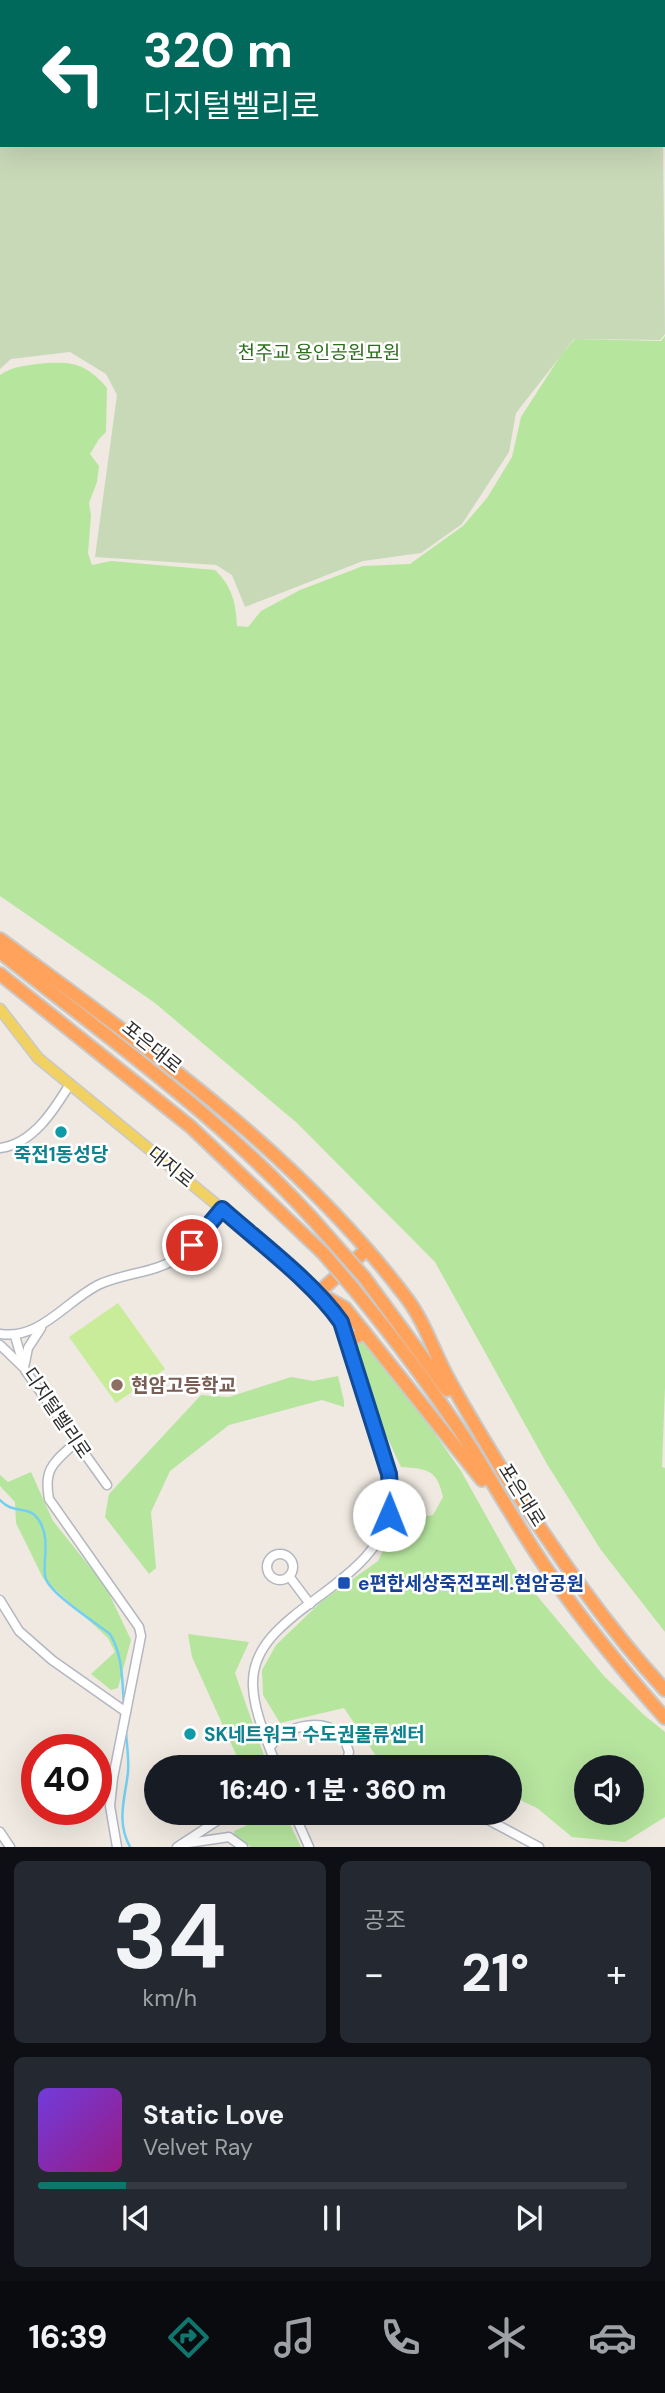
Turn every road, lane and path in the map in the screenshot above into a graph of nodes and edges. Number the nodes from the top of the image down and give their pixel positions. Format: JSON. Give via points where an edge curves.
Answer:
{"nodes":[{"id":1,"x":0,"y":939,"type":"edge"},
{"id":2,"x":0,"y":952,"type":"edge"},
{"id":3,"x":0,"y":974,"type":"edge"},
{"id":4,"x":0,"y":1009,"type":"edge"},
{"id":5,"x":70,"y":1084,"type":"junction"},
{"id":6,"x":0,"y":1148,"type":"edge"},
{"id":7,"x":222,"y":1209,"type":"junction"},
{"id":8,"x":366,"y":1251,"type":"junction"},
{"id":9,"x":318,"y":1293,"type":"junction"},
{"id":10,"x":44,"y":1323,"type":"junction"},
{"id":11,"x":365,"y":1333,"type":"junction"},
{"id":12,"x":0,"y":1334,"type":"edge"},
{"id":13,"x":15,"y":1336,"type":"junction"},
{"id":14,"x":347,"y":1341,"type":"junction"},
{"id":15,"x":0,"y":1345,"type":"edge"},
{"id":16,"x":25,"y":1370,"type":"junction"},
{"id":17,"x":76,"y":1442,"type":"junction"},
{"id":18,"x":107,"y":1485,"type":"dead end"},
{"id":19,"x":515,"y":1491,"type":"junction"},
{"id":20,"x":513,"y":1519,"type":"junction"},
{"id":21,"x":289,"y":1576,"type":"junction"},
{"id":22,"x":0,"y":1600,"type":"edge"},
{"id":23,"x":310,"y":1604,"type":"junction"},
{"id":24,"x":665,"y":1690,"type":"edge"},
{"id":25,"x":123,"y":1711,"type":"junction"},
{"id":26,"x":665,"y":1718,"type":"edge"},
{"id":27,"x":270,"y":1746,"type":"junction"},
{"id":28,"x":273,"y":1755,"type":"edge"},
{"id":29,"x":348,"y":1755,"type":"edge"},
{"id":30,"x":210,"y":1825,"type":"edge"},
{"id":31,"x":299,"y":1825,"type":"edge"},
{"id":32,"x":498,"y":1825,"type":"edge"},
{"id":33,"x":0,"y":1832,"type":"edge"},
{"id":34,"x":179,"y":1845,"type":"edge"},
{"id":35,"x":10,"y":1847,"type":"edge"},
{"id":36,"x":117,"y":1847,"type":"edge"},
{"id":37,"x":243,"y":1847,"type":"edge"},
{"id":38,"x":309,"y":1847,"type":"edge"},
{"id":39,"x":539,"y":1847,"type":"edge"}],
"edges":[{"from":1,"to":8,"type":"highway","via":[[234,1120],[313,1192]]},
{"from":2,"to":19,"type":"highway","name":"포은대로","bridge":true,"via":[[154,1072],[299,1203],[364,1277]]},
{"from":3,"to":20,"type":"highway","name":"포은대로","bridge":true,"via":[[191,1127],[324,1254],[396,1340]]},
{"from":4,"to":5,"type":"main road","name":"대지로","via":[[38,1058]]},
{"from":5,"to":6,"type":"street","via":[[54,1110],[24,1140]]},
{"from":5,"to":7,"type":"main road","name":"대지로"},
{"from":7,"to":9,"type":"main road","name":"대지로"},
{"from":7,"to":10,"type":"street","via":[[172,1262],[97,1286]]},
{"from":8,"to":9,"type":"highway"},
{"from":8,"to":19,"type":"highway","via":[[407,1298]]},
{"from":9,"to":11,"type":"highway","via":[[345,1308]]},
{"from":9,"to":14,"type":"street","name":"대지로","via":[[341,1322]]},
{"from":10,"to":13,"type":"street"},
{"from":10,"to":16,"type":"street","via":[[28,1348]]},
{"from":11,"to":14,"type":"highway"},
{"from":11,"to":20,"type":"highway"},
{"from":12,"to":13,"type":"street"},
{"from":13,"to":16,"type":"street","name":"디지털벨리로"},
{"from":14,"to":23,"type":"street","name":"대지로","via":[[389,1474],[391,1501],[385,1528],[371,1552]]},
{"from":15,"to":16,"type":"street"},
{"from":16,"to":17,"type":"street","name":"디지털벨리로"},
{"from":17,"to":18,"type":"street","name":"디지털벨리로"},
{"from":17,"to":25,"type":"street","via":[[49,1472],[46,1483],[49,1499],[139,1627],[141,1643]]},
{"from":19,"to":24,"type":"highway","name":"포은대로","via":[[567,1569]]},
{"from":20,"to":26,"type":"highway","name":"포은대로","via":[[591,1628]]},
{"from":21,"to":21,"type":"street","via":[[292,1561],[282,1554],[274,1556],[269,1561],[269,1577],[282,1580]]},
{"from":21,"to":23,"type":"street"},
{"from":22,"to":25,"type":"street","via":[[19,1631]]},
{"from":23,"to":27,"type":"street","name":"대지로","via":[[271,1638],[254,1671],[255,1700]]},
{"from":25,"to":36,"type":"street","via":[[110,1806]]},
{"from":27,"to":28,"type":"street","name":"대지로"},
{"from":27,"to":29,"type":"street","via":[[291,1729],[314,1725],[337,1731]]},
{"from":30,"to":34,"type":"street"},
{"from":31,"to":38,"type":"street"},
{"from":32,"to":39,"type":"street"},
{"from":33,"to":35,"type":"street"},
{"from":34,"to":37,"type":"street","via":[[229,1837]]}]}
